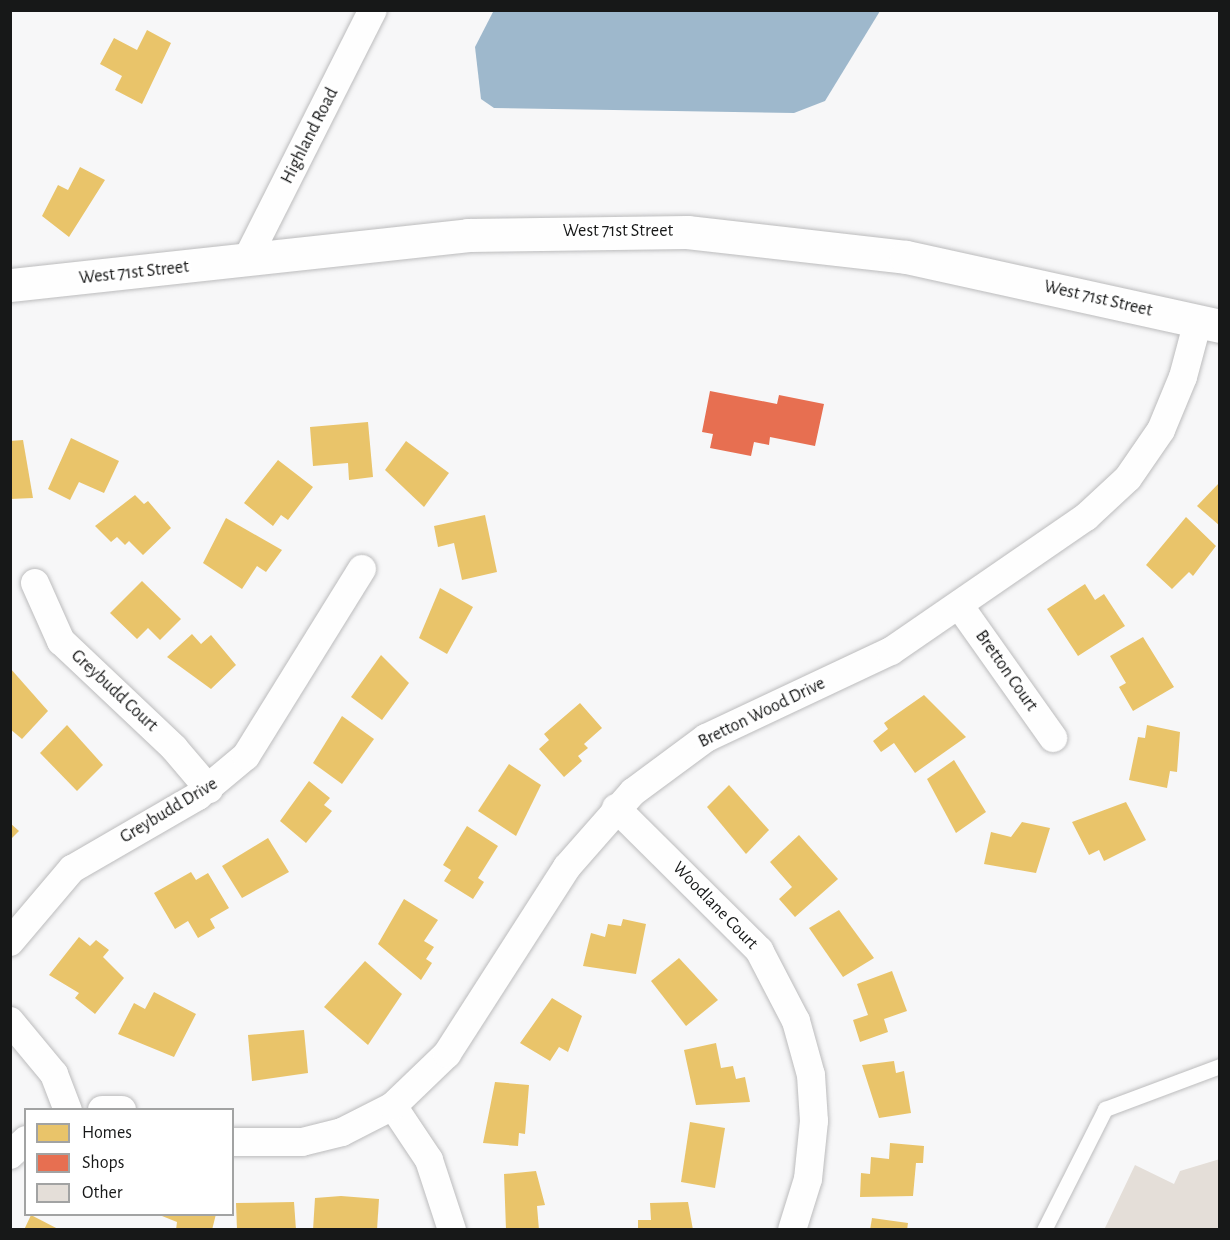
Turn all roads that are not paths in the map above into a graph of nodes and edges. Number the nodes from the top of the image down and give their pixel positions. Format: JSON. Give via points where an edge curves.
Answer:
{"nodes":[{"id":1,"x":373,"y":10,"type":"edge"},
{"id":2,"x":246,"y":261,"type":"junction"},
{"id":3,"x":10,"y":285,"type":"edge"},
{"id":4,"x":1209,"y":324,"type":"edge"},
{"id":5,"x":363,"y":569,"type":"dead end"},
{"id":6,"x":35,"y":583,"type":"dead end"},
{"id":7,"x":959,"y":605,"type":"junction"},
{"id":8,"x":1053,"y":738,"type":"dead end"},
{"id":9,"x":209,"y":789,"type":"junction"},
{"id":10,"x":616,"y":808,"type":"junction"},
{"id":11,"x":10,"y":942,"type":"edge"},
{"id":12,"x":10,"y":1021,"type":"edge"},
{"id":13,"x":1220,"y":1066,"type":"edge"},
{"id":14,"x":393,"y":1106,"type":"junction"},
{"id":15,"x":67,"y":1108,"type":"edge"},
{"id":16,"x":24,"y":1142,"type":"edge"},
{"id":17,"x":234,"y":1142,"type":"edge"},
{"id":18,"x":10,"y":1155,"type":"edge"},
{"id":19,"x":452,"y":1230,"type":"edge"},
{"id":20,"x":792,"y":1230,"type":"edge"},
{"id":21,"x":1044,"y":1230,"type":"edge"}],
"edges":[{"from":1,"to":2,"type":"street","name":"Highland Road"},
{"from":2,"to":3,"type":"main road","name":"West 71st Street"},
{"from":2,"to":4,"type":"main road","name":"West 71st Street","via":[[468,235],[687,232],[906,257]]},
{"from":4,"to":7,"type":"street","name":"Bretton Wood Drive","via":[[1172,409],[1128,478],[1086,517]]},
{"from":5,"to":9,"type":"street","name":"Greybudd Drive","via":[[254,746]]},
{"from":6,"to":9,"type":"street","name":"Greybudd Court","via":[[61,641],[170,744]]},
{"from":7,"to":8,"type":"street","name":"Bretton Court"},
{"from":7,"to":10,"type":"street","name":"Bretton Wood Drive","via":[[877,658],[706,738]]},
{"from":9,"to":11,"type":"street","name":"Greybudd Drive","via":[[72,869]]},
{"from":10,"to":14,"type":"street","name":"Bretton Wood Drive","via":[[567,867],[447,1054]]},
{"from":10,"to":20,"type":"street","name":"Woodlane Court","via":[[737,923],[759,950],[787,1000],[811,1076],[814,1121],[808,1179]]},
{"from":12,"to":15,"type":"street","via":[[54,1074]]},
{"from":13,"to":21,"type":"lane","via":[[1105,1109]]},
{"from":14,"to":17,"type":"street","name":"Bretton Wood Drive","via":[[316,1139],[276,1145]]},
{"from":14,"to":19,"type":"street","via":[[429,1160]]},
{"from":16,"to":18,"type":"street"}]}
